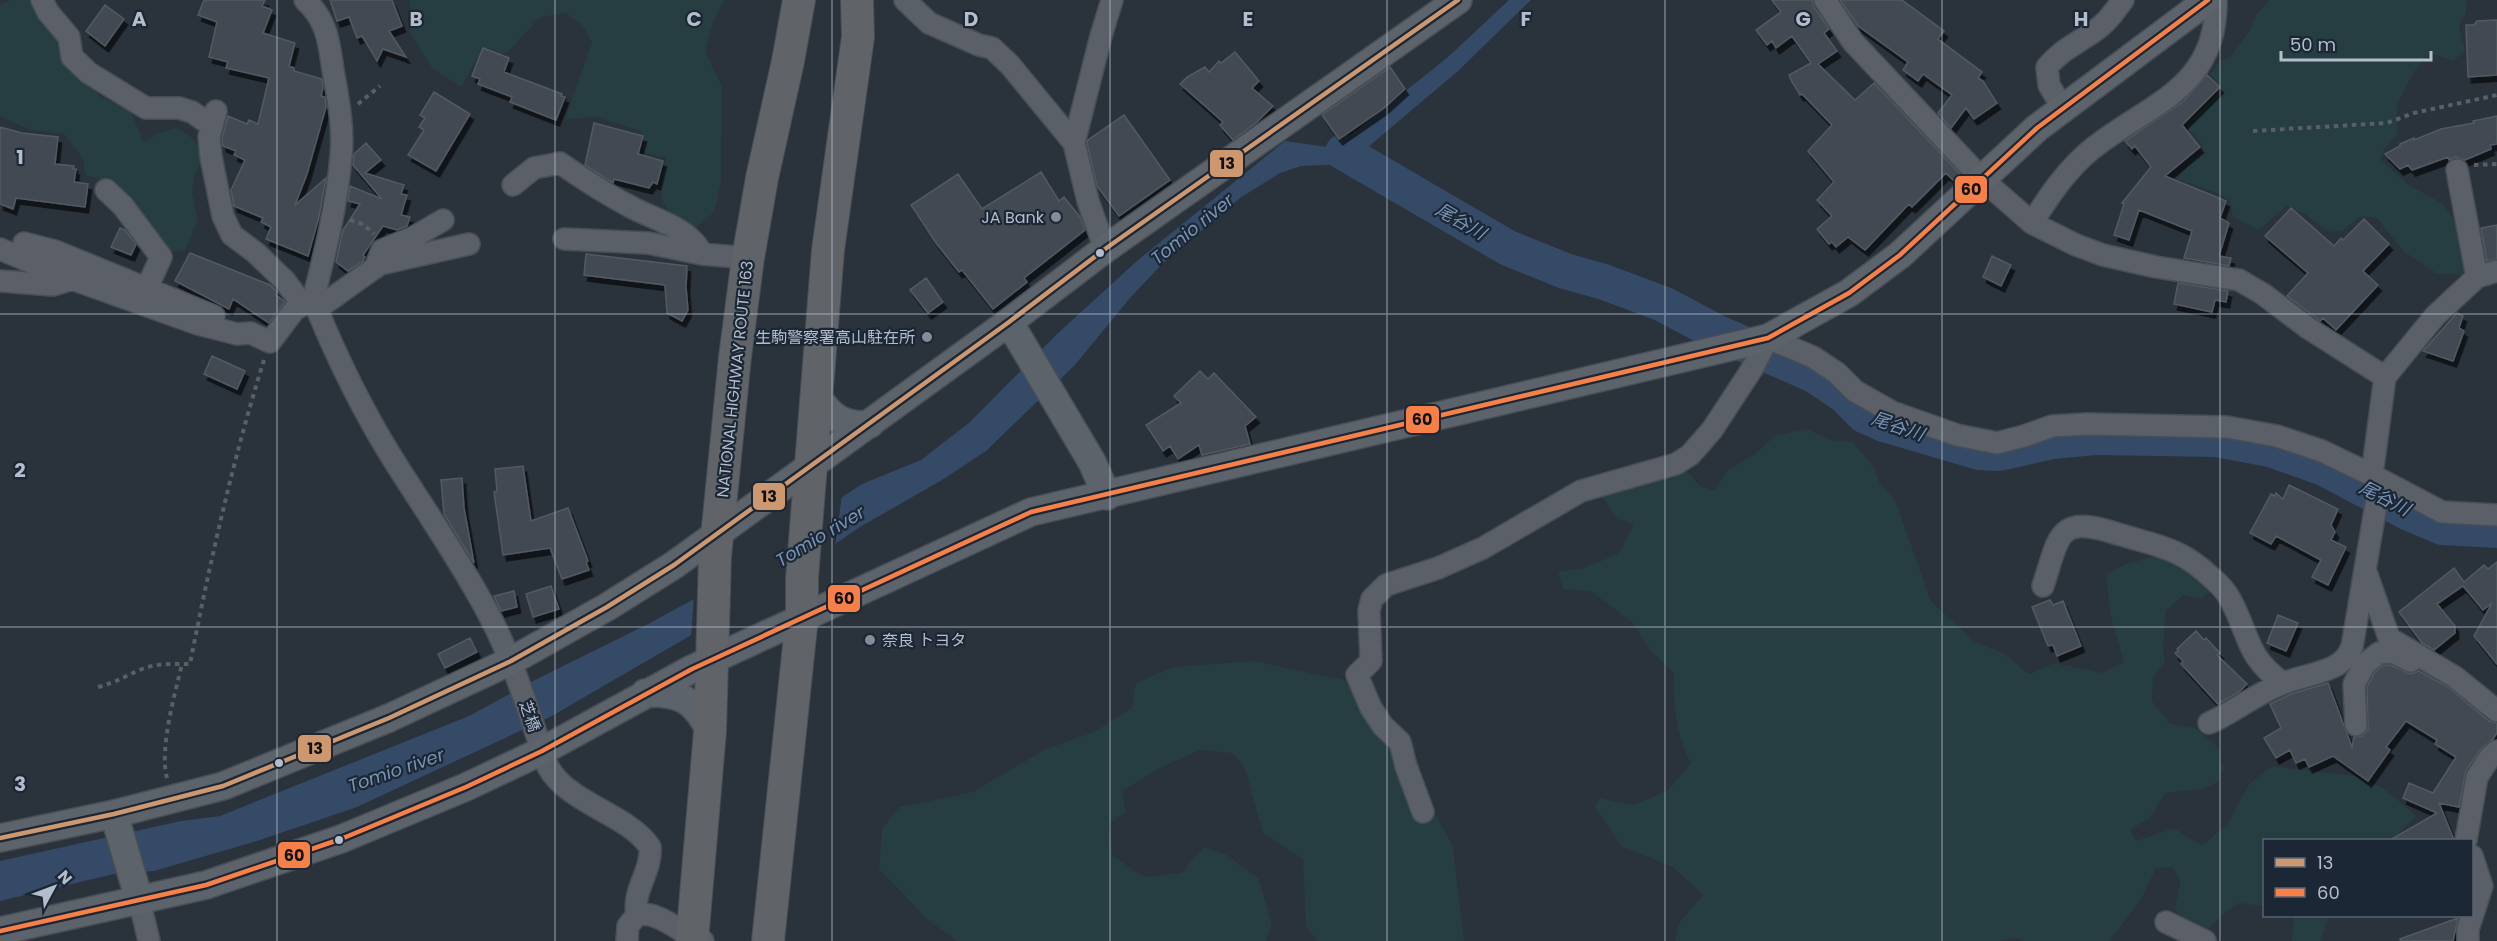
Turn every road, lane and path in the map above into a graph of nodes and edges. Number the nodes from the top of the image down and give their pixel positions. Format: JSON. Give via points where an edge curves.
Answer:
{"nodes":[{"id":1,"x":42,"y":0,"type":"edge"},
{"id":2,"x":305,"y":0,"type":"edge"},
{"id":3,"x":800,"y":0,"type":"edge"},
{"id":4,"x":857,"y":0,"type":"edge"},
{"id":5,"x":905,"y":0,"type":"edge"},
{"id":6,"x":1112,"y":0,"type":"edge"},
{"id":7,"x":1458,"y":0,"type":"edge"},
{"id":8,"x":1825,"y":0,"type":"edge"},
{"id":9,"x":2122,"y":0,"type":"edge"},
{"id":10,"x":2208,"y":0,"type":"edge"},
{"id":11,"x":2216,"y":0,"type":"edge"},
{"id":12,"x":2497,"y":95,"type":"edge"},
{"id":13,"x":2062,"y":109,"type":"junction"},
{"id":14,"x":2253,"y":131,"type":"dead end"},
{"id":15,"x":1074,"y":143,"type":"junction"},
{"id":16,"x":2457,"y":170,"type":"dead end"},
{"id":17,"x":1983,"y":180,"type":"junction"},
{"id":18,"x":513,"y":185,"type":"dead end"},
{"id":19,"x":106,"y":190,"type":"dead end"},
{"id":20,"x":332,"y":220,"type":"junction"},
{"id":21,"x":443,"y":220,"type":"dead end"},
{"id":22,"x":2032,"y":223,"type":"junction"},
{"id":23,"x":564,"y":239,"type":"dead end"},
{"id":24,"x":24,"y":243,"type":"dead end"},
{"id":25,"x":469,"y":244,"type":"dead end"},
{"id":26,"x":393,"y":246,"type":"junction"},
{"id":27,"x":0,"y":249,"type":"edge"},
{"id":28,"x":1106,"y":249,"type":"junction"},
{"id":29,"x":702,"y":254,"type":"junction"},
{"id":30,"x":748,"y":258,"type":"junction"},
{"id":31,"x":375,"y":268,"type":"junction"},
{"id":32,"x":2487,"y":274,"type":"edge"},
{"id":33,"x":72,"y":279,"type":"junction"},
{"id":34,"x":0,"y":281,"type":"edge"},
{"id":35,"x":147,"y":288,"type":"junction"},
{"id":36,"x":311,"y":305,"type":"junction"},
{"id":37,"x":1009,"y":322,"type":"junction"},
{"id":38,"x":261,"y":337,"type":"junction"},
{"id":39,"x":1768,"y":338,"type":"junction"},
{"id":40,"x":2385,"y":377,"type":"junction"},
{"id":41,"x":816,"y":392,"type":"junction"},
{"id":42,"x":870,"y":424,"type":"junction"},
{"id":43,"x":812,"y":467,"type":"junction"},
{"id":44,"x":2376,"y":478,"type":"junction"},
{"id":45,"x":1107,"y":496,"type":"junction"},
{"id":46,"x":2497,"y":515,"type":"edge"},
{"id":47,"x":716,"y":545,"type":"junction"},
{"id":48,"x":2364,"y":568,"type":"junction"},
{"id":49,"x":2043,"y":586,"type":"dead end"},
{"id":50,"x":802,"y":617,"type":"junction"},
{"id":51,"x":713,"y":647,"type":"junction"},
{"id":52,"x":182,"y":664,"type":"junction"},
{"id":53,"x":2432,"y":664,"type":"junction"},
{"id":54,"x":515,"y":671,"type":"junction"},
{"id":55,"x":2283,"y":683,"type":"junction"},
{"id":56,"x":98,"y":687,"type":"dead end"},
{"id":57,"x":645,"y":693,"type":"junction"},
{"id":58,"x":2497,"y":711,"type":"edge"},
{"id":59,"x":2209,"y":723,"type":"dead end"},
{"id":60,"x":2356,"y":725,"type":"dead end"},
{"id":61,"x":710,"y":730,"type":"junction"},
{"id":62,"x":542,"y":751,"type":"junction"},
{"id":63,"x":2497,"y":751,"type":"edge"},
{"id":64,"x":173,"y":799,"type":"junction"},
{"id":65,"x":1423,"y":812,"type":"dead end"},
{"id":66,"x":114,"y":814,"type":"junction"},
{"id":67,"x":0,"y":838,"type":"edge"},
{"id":68,"x":2466,"y":839,"type":"edge"},
{"id":69,"x":2473,"y":859,"type":"edge"},
{"id":70,"x":140,"y":899,"type":"junction"},
{"id":71,"x":2473,"y":914,"type":"edge"},
{"id":72,"x":637,"y":915,"type":"junction"},
{"id":73,"x":2472,"y":917,"type":"edge"},
{"id":74,"x":2166,"y":922,"type":"dead end"},
{"id":75,"x":0,"y":931,"type":"edge"},
{"id":76,"x":696,"y":940,"type":"edge"},
{"id":77,"x":149,"y":941,"type":"edge"},
{"id":78,"x":627,"y":941,"type":"edge"},
{"id":79,"x":768,"y":941,"type":"edge"},
{"id":80,"x":2205,"y":941,"type":"edge"},
{"id":81,"x":2468,"y":941,"type":"edge"}],
"edges":[{"from":1,"to":36,"type":"street","name":"芝橋","via":[[69,38],[72,57],[88,73],[146,108],[179,108],[214,118],[209,137],[211,157],[232,235]]},
{"from":2,"to":20,"type":"street","via":[[318,11],[328,36],[340,112],[342,155]]},
{"from":3,"to":30,"type":"highway","name":"NATIONAL HIGHWAY ROUTE 163"},
{"from":4,"to":41,"type":"highway","via":[[858,38],[828,250]]},
{"from":5,"to":15,"type":"street","via":[[929,23],[992,48],[1010,64]]},
{"from":6,"to":15,"type":"street"},
{"from":7,"to":28,"type":"main road"},
{"from":8,"to":17,"type":"street","via":[[1853,42]]},
{"from":9,"to":13,"type":"street","via":[[2095,32],[2057,54],[2047,67],[2049,85]]},
{"from":10,"to":13,"type":"main road"},
{"from":11,"to":22,"type":"street","via":[[2216,21],[2208,51],[2196,72],[2157,106],[2090,150],[2070,169]]},
{"from":12,"to":14,"type":"path","via":[[2414,113],[2387,123]]},
{"from":13,"to":17,"type":"main road"},
{"from":15,"to":28,"type":"street","via":[[1088,201]]},
{"from":16,"to":32,"type":"street"},
{"from":17,"to":22,"type":"street"},
{"from":17,"to":39,"type":"main road","via":[[1900,255],[1849,293]]},
{"from":18,"to":29,"type":"street","via":[[534,168],[560,163],[671,226],[697,243]]},
{"from":19,"to":35,"type":"street","via":[[161,257]]},
{"from":20,"to":26,"type":"path","via":[[363,224]]},
{"from":20,"to":36,"type":"street"},
{"from":21,"to":26,"type":"street"},
{"from":22,"to":40,"type":"street","via":[[2103,255],[2239,280]]},
{"from":23,"to":29,"type":"street","via":[[648,243]]},
{"from":24,"to":35,"type":"street","via":[[55,251]]},
{"from":25,"to":31,"type":"street"},
{"from":26,"to":31,"type":"street","via":[[382,250]]},
{"from":27,"to":33,"type":"street"},
{"from":28,"to":37,"type":"main road"},
{"from":29,"to":30,"type":"street"},
{"from":30,"to":47,"type":"highway","name":"NATIONAL HIGHWAY ROUTE 163"},
{"from":31,"to":36,"type":"street"},
{"from":32,"to":40,"type":"street","via":[[2435,316]]},
{"from":33,"to":34,"type":"street","via":[[52,285]]},
{"from":33,"to":38,"type":"street","via":[[198,324]]},
{"from":35,"to":38,"type":"street"},
{"from":36,"to":38,"type":"street","via":[[296,309]]},
{"from":36,"to":54,"type":"street","name":"芝橋","via":[[390,454],[488,612]]},
{"from":37,"to":42,"type":"main road"},
{"from":37,"to":45,"type":"main road","via":[[1092,462]]},
{"from":38,"to":52,"type":"path","via":[[190,664]]},
{"from":39,"to":44,"type":"street","via":[[1813,357],[1855,391],[1892,412],[1957,435],[1997,443],[2052,426],[2228,427],[2277,436],[2322,451]]},
{"from":39,"to":45,"type":"main road"},
{"from":39,"to":65,"type":"street","via":[[1712,430],[1690,455],[1676,464],[1581,491],[1483,548],[1386,585],[1372,599],[1371,661],[1357,675],[1371,708],[1400,742]]},
{"from":40,"to":44,"type":"street"},
{"from":41,"to":42,"type":"main road","via":[[825,409],[836,418],[857,425]]},
{"from":41,"to":43,"type":"highway"},
{"from":42,"to":43,"type":"main road"},
{"from":43,"to":47,"type":"main road"},
{"from":43,"to":50,"type":"highway"},
{"from":44,"to":46,"type":"street","via":[[2442,512]]},
{"from":44,"to":48,"type":"street"},
{"from":45,"to":50,"type":"main road","via":[[1031,513]]},
{"from":47,"to":51,"type":"highway","name":"NATIONAL HIGHWAY ROUTE 163"},
{"from":47,"to":54,"type":"main road","via":[[646,583]]},
{"from":48,"to":53,"type":"street","via":[[2390,638]]},
{"from":48,"to":55,"type":"street","via":[[2352,647],[2346,659]]},
{"from":49,"to":55,"type":"street","via":[[2057,542],[2073,527],[2096,526],[2180,553],[2197,563],[2230,597],[2255,657]]},
{"from":50,"to":51,"type":"main road"},
{"from":50,"to":79,"type":"highway"},
{"from":51,"to":57,"type":"main road"},
{"from":51,"to":61,"type":"highway","name":"NATIONAL HIGHWAY ROUTE 163"},
{"from":52,"to":56,"type":"path","via":[[143,669]]},
{"from":52,"to":64,"type":"path","via":[[169,721],[164,768]]},
{"from":53,"to":58,"type":"street"},
{"from":53,"to":60,"type":"street","via":[[2416,663],[2393,652],[2379,653],[2365,664],[2354,684]]},
{"from":54,"to":62,"type":"street","name":"芝橋"},
{"from":54,"to":64,"type":"main road","via":[[223,786]]},
{"from":55,"to":59,"type":"street"},
{"from":57,"to":61,"type":"main road","via":[[674,694],[686,699]]},
{"from":57,"to":62,"type":"main road"},
{"from":61,"to":76,"type":"highway","name":"NATIONAL HIGHWAY ROUTE 163"},
{"from":62,"to":70,"type":"main road","via":[[341,839],[206,885]]},
{"from":62,"to":72,"type":"street","name":"芝橋","via":[[551,773],[585,801],[634,831],[650,847],[649,866],[637,894]]},
{"from":63,"to":68,"type":"street","via":[[2477,777]]},
{"from":64,"to":66,"type":"main road"},
{"from":66,"to":67,"type":"main road"},
{"from":66,"to":70,"type":"main road"},
{"from":69,"to":71,"type":"street","via":[[2482,886]]},
{"from":70,"to":75,"type":"main road"},
{"from":70,"to":77,"type":"street"},
{"from":72,"to":76,"type":"street","via":[[655,916]]},
{"from":72,"to":78,"type":"street","via":[[628,926]]},
{"from":73,"to":81,"type":"street"},
{"from":74,"to":80,"type":"street"}]}
